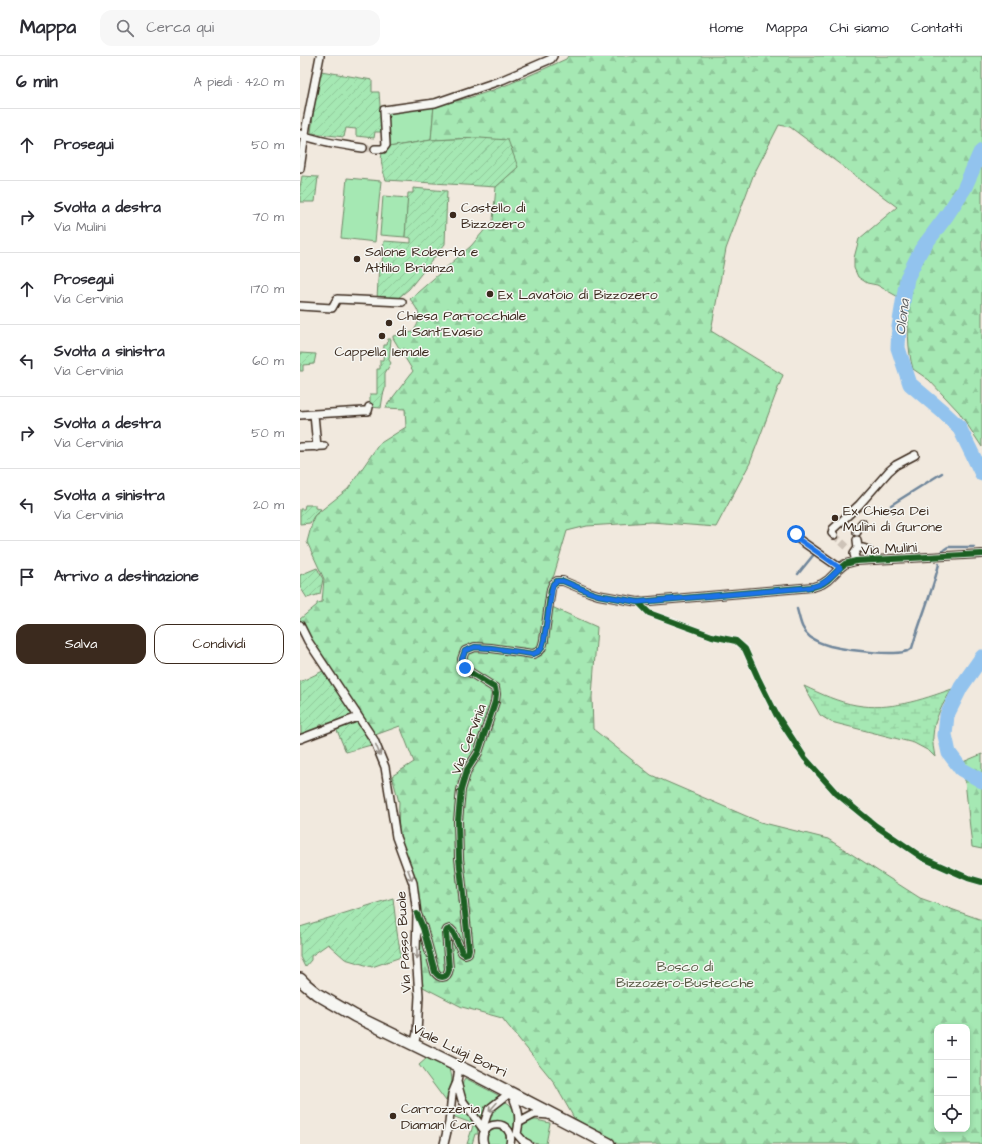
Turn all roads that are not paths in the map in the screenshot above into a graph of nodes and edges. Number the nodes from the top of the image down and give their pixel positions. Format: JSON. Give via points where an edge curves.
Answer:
{"nodes":[{"id":1,"x":320,"y":56,"type":"edge"},
{"id":2,"x":553,"y":56,"type":"edge"},
{"id":3,"x":303,"y":126,"type":"edge"},
{"id":4,"x":302,"y":135,"type":"edge"},
{"id":5,"x":363,"y":148,"type":"tunnel mouth"},
{"id":6,"x":375,"y":149,"type":"dead end"},
{"id":7,"x":300,"y":169,"type":"edge"},
{"id":8,"x":402,"y":302,"type":"dead end"},
{"id":9,"x":300,"y":306,"type":"edge"},
{"id":10,"x":369,"y":407,"type":"dead end"},
{"id":11,"x":314,"y":414,"type":"junction"},
{"id":12,"x":300,"y":415,"type":"edge"},
{"id":13,"x":300,"y":447,"type":"edge"},
{"id":14,"x":915,"y":455,"type":"dead end"},
{"id":15,"x":862,"y":523,"type":"dead end"},
{"id":16,"x":797,"y":533,"type":"dead end"},
{"id":17,"x":834,"y":534,"type":"dead end"},
{"id":18,"x":848,"y":548,"type":"tunnel mouth"},
{"id":19,"x":856,"y":551,"type":"junction"},
{"id":20,"x":982,"y":554,"type":"edge"},
{"id":21,"x":872,"y":560,"type":"junction"},
{"id":22,"x":856,"y":562,"type":"junction"},
{"id":23,"x":840,"y":568,"type":"junction"},
{"id":24,"x":758,"y":591,"type":"joint"},
{"id":25,"x":300,"y":625,"type":"edge"},
{"id":26,"x":358,"y":717,"type":"junction"},
{"id":27,"x":300,"y":739,"type":"edge"},
{"id":28,"x":417,"y":914,"type":"junction"},
{"id":29,"x":300,"y":979,"type":"edge"},
{"id":30,"x":414,"y":1045,"type":"junction"},
{"id":31,"x":459,"y":1067,"type":"junction"},
{"id":32,"x":457,"y":1082,"type":"junction"},
{"id":33,"x":511,"y":1092,"type":"junction"},
{"id":34,"x":462,"y":1100,"type":"junction"},
{"id":35,"x":451,"y":1108,"type":"junction"},
{"id":36,"x":553,"y":1115,"type":"junction"},
{"id":37,"x":520,"y":1122,"type":"junction"},
{"id":38,"x":484,"y":1129,"type":"junction"},
{"id":39,"x":514,"y":1134,"type":"junction"},
{"id":40,"x":444,"y":1144,"type":"edge"},
{"id":41,"x":484,"y":1144,"type":"edge"},
{"id":42,"x":510,"y":1144,"type":"edge"},
{"id":43,"x":528,"y":1144,"type":"edge"},
{"id":44,"x":609,"y":1144,"type":"edge"}],
"edges":[{"from":1,"to":3,"type":"street","via":[[314,90]]},
{"from":2,"to":6,"type":"street","via":[[502,80],[436,103],[384,110],[386,145],[383,149]]},
{"from":3,"to":4,"type":"street"},
{"from":4,"to":5,"type":"street"},
{"from":4,"to":7,"type":"street"},
{"from":8,"to":9,"type":"street","via":[[337,299],[332,308]]},
{"from":10,"to":11,"type":"street","via":[[368,411]]},
{"from":11,"to":12,"type":"street"},
{"from":11,"to":13,"type":"street","via":[[320,446]]},
{"from":14,"to":17,"type":"street","via":[[889,470],[859,505],[833,529]]},
{"from":15,"to":19,"type":"street","via":[[858,528]]},
{"from":16,"to":23,"type":"street","via":[[797,538]]},
{"from":18,"to":19,"type":"street","name":"Via Mulini"},
{"from":19,"to":21,"type":"street","name":"Via Mulini","via":[[866,549]]},
{"from":19,"to":22,"type":"street","name":"Via Mulini"},
{"from":20,"to":21,"type":"street","name":"Via Mulini"},
{"from":21,"to":22,"type":"street","name":"Via Mulini"},
{"from":22,"to":23,"type":"street","name":"Via Mulini"},
{"from":23,"to":24,"type":"street","name":"Via Mulini","via":[[828,580],[813,587]]},
{"from":24,"to":28,"type":"street","name":"Via Cervinia","via":[[638,602],[598,595],[557,581],[553,584],[544,640],[538,652],[533,654],[486,647],[475,647],[465,651],[462,659],[465,668],[495,688],[496,694],[478,753],[467,770],[461,790],[458,822],[459,858],[469,949],[468,953],[462,952],[452,932],[447,930],[449,969],[445,977],[441,978],[435,972]]},
{"from":25,"to":26,"type":"street","name":"Via Passo Buole"},
{"from":26,"to":27,"type":"street"},
{"from":26,"to":28,"type":"street","name":"Via Passo Buole","one_way":true,"via":[[374,740],[385,767],[396,837],[413,883]]},
{"from":28,"to":30,"type":"street","name":"Via Passo Buole","one_way":true,"via":[[419,996]]},
{"from":29,"to":30,"type":"main road","name":"Viale Luigi Borri","via":[[317,994]]},
{"from":30,"to":31,"type":"main road","name":"Viale Luigi Borri"},
{"from":31,"to":32,"type":"street"},
{"from":31,"to":33,"type":"main road","name":"Viale Luigi Borri"},
{"from":32,"to":34,"type":"street"},
{"from":32,"to":35,"type":"street","via":[[452,1094]]},
{"from":33,"to":36,"type":"main road","name":"Viale Luigi Borri"},
{"from":33,"to":37,"type":"street"},
{"from":33,"to":38,"type":"street","one_way":true,"via":[[489,1109]]},
{"from":34,"to":35,"type":"street"},
{"from":34,"to":38,"type":"street"},
{"from":35,"to":40,"type":"street"},
{"from":36,"to":37,"type":"street","via":[[534,1114]]},
{"from":36,"to":44,"type":"main road","name":"Viale Luigi Borri"},
{"from":37,"to":39,"type":"street"},
{"from":38,"to":39,"type":"street","via":[[492,1125],[501,1125]]},
{"from":38,"to":41,"type":"street"},
{"from":39,"to":42,"type":"street"},
{"from":39,"to":43,"type":"street"}]}
